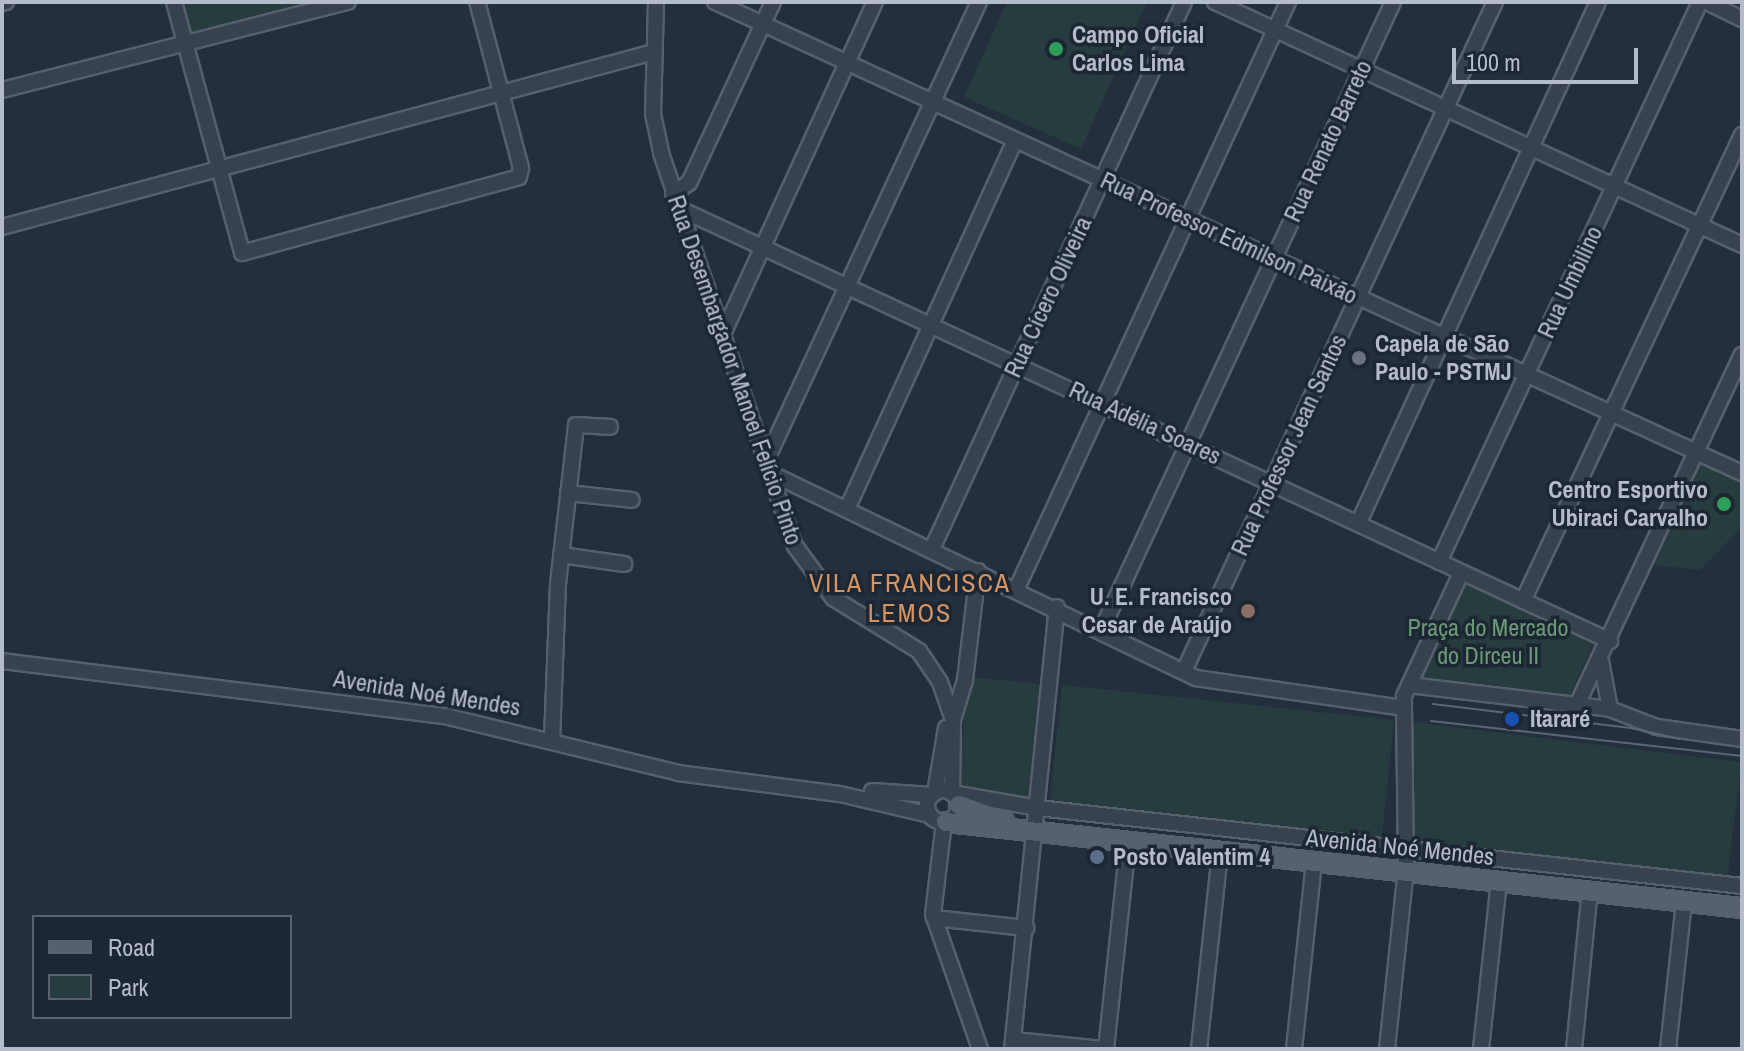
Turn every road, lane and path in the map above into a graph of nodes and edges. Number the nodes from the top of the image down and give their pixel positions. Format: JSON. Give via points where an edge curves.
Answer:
{"nodes":[{"id":1,"x":174,"y":2,"type":"edge"},
{"id":2,"x":348,"y":2,"type":"edge"},
{"id":3,"x":477,"y":2,"type":"edge"},
{"id":4,"x":656,"y":2,"type":"edge"},
{"id":5,"x":715,"y":2,"type":"edge"},
{"id":6,"x":773,"y":2,"type":"edge"},
{"id":7,"x":875,"y":2,"type":"edge"},
{"id":8,"x":979,"y":2,"type":"edge"},
{"id":9,"x":1184,"y":2,"type":"edge"},
{"id":10,"x":1215,"y":2,"type":"edge"},
{"id":11,"x":1288,"y":2,"type":"edge"},
{"id":12,"x":1393,"y":2,"type":"edge"},
{"id":13,"x":1495,"y":2,"type":"edge"},
{"id":14,"x":1598,"y":2,"type":"edge"},
{"id":15,"x":1700,"y":2,"type":"edge"},
{"id":16,"x":1707,"y":2,"type":"edge"},
{"id":17,"x":1742,"y":19,"type":"edge"},
{"id":18,"x":763,"y":24,"type":"junction"},
{"id":19,"x":1275,"y":30,"type":"junction"},
{"id":20,"x":186,"y":43,"type":"junction"},
{"id":21,"x":654,"y":52,"type":"junction"},
{"id":22,"x":847,"y":63,"type":"junction"},
{"id":23,"x":1362,"y":70,"type":"junction"},
{"id":24,"x":2,"y":90,"type":"edge"},
{"id":25,"x":501,"y":95,"type":"junction"},
{"id":26,"x":933,"y":102,"type":"junction"},
{"id":27,"x":1446,"y":108,"type":"junction"},
{"id":28,"x":1742,"y":135,"type":"edge"},
{"id":29,"x":1015,"y":140,"type":"junction"},
{"id":30,"x":1530,"y":147,"type":"junction"},
{"id":31,"x":220,"y":171,"type":"junction"},
{"id":32,"x":1102,"y":180,"type":"junction"},
{"id":33,"x":1615,"y":186,"type":"junction"},
{"id":34,"x":676,"y":201,"type":"junction"},
{"id":35,"x":1188,"y":219,"type":"junction"},
{"id":36,"x":1699,"y":225,"type":"junction"},
{"id":37,"x":2,"y":227,"type":"edge"},
{"id":38,"x":1742,"y":245,"type":"edge"},
{"id":39,"x":763,"y":247,"type":"junction"},
{"id":40,"x":1274,"y":259,"type":"junction"},
{"id":41,"x":847,"y":286,"type":"junction"},
{"id":42,"x":1358,"y":297,"type":"junction"},
{"id":43,"x":931,"y":324,"type":"junction"},
{"id":44,"x":722,"y":336,"type":"junction"},
{"id":45,"x":1444,"y":336,"type":"junction"},
{"id":46,"x":1742,"y":355,"type":"edge"},
{"id":47,"x":1017,"y":364,"type":"junction"},
{"id":48,"x":1527,"y":375,"type":"junction"},
{"id":49,"x":1103,"y":403,"type":"junction"},
{"id":50,"x":1611,"y":413,"type":"junction"},
{"id":51,"x":610,"y":427,"type":"dead end"},
{"id":52,"x":1188,"y":443,"type":"junction"},
{"id":53,"x":1695,"y":452,"type":"junction"},
{"id":54,"x":768,"y":467,"type":"junction"},
{"id":55,"x":1742,"y":473,"type":"edge"},
{"id":56,"x":1272,"y":482,"type":"junction"},
{"id":57,"x":568,"y":493,"type":"junction"},
{"id":58,"x":632,"y":500,"type":"dead end"},
{"id":59,"x":847,"y":509,"type":"junction"},
{"id":60,"x":1359,"y":522,"type":"junction"},
{"id":61,"x":932,"y":549,"type":"junction"},
{"id":62,"x":561,"y":555,"type":"junction"},
{"id":63,"x":1439,"y":562,"type":"junction"},
{"id":64,"x":624,"y":564,"type":"dead end"},
{"id":65,"x":978,"y":571,"type":"junction"},
{"id":66,"x":1461,"y":573,"type":"junction"},
{"id":67,"x":1017,"y":588,"type":"junction"},
{"id":68,"x":1523,"y":601,"type":"junction"},
{"id":69,"x":1057,"y":607,"type":"junction"},
{"id":70,"x":1102,"y":629,"type":"junction"},
{"id":71,"x":1610,"y":641,"type":"junction"},
{"id":72,"x":2,"y":661,"type":"edge"},
{"id":73,"x":1601,"y":661,"type":"junction"},
{"id":74,"x":1185,"y":669,"type":"junction"},
{"id":75,"x":1409,"y":685,"type":"junction"},
{"id":76,"x":1577,"y":705,"type":"junction"},
{"id":77,"x":1403,"y":708,"type":"junction"},
{"id":78,"x":1610,"y":709,"type":"junction"},
{"id":79,"x":950,"y":718,"type":"junction"},
{"id":80,"x":1742,"y":739,"type":"edge"},
{"id":81,"x":552,"y":740,"type":"junction"},
{"id":82,"x":840,"y":794,"type":"junction"},
{"id":83,"x":933,"y":794,"type":"junction"},
{"id":84,"x":956,"y":799,"type":"junction"},
{"id":85,"x":1038,"y":808,"type":"junction"},
{"id":86,"x":938,"y":820,"type":"junction"},
{"id":87,"x":1041,"y":832,"type":"junction"},
{"id":88,"x":1128,"y":842,"type":"junction"},
{"id":89,"x":1406,"y":848,"type":"junction"},
{"id":90,"x":1220,"y":853,"type":"junction"},
{"id":91,"x":1314,"y":861,"type":"junction"},
{"id":92,"x":1406,"y":869,"type":"junction"},
{"id":93,"x":1499,"y":881,"type":"junction"},
{"id":94,"x":1742,"y":886,"type":"edge"},
{"id":95,"x":1590,"y":890,"type":"junction"},
{"id":96,"x":1684,"y":901,"type":"junction"},
{"id":97,"x":1742,"y":908,"type":"edge"},
{"id":98,"x":934,"y":918,"type":"junction"},
{"id":99,"x":1026,"y":928,"type":"junction"},
{"id":100,"x":1013,"y":1045,"type":"edge"},
{"id":101,"x":980,"y":1049,"type":"edge"},
{"id":102,"x":1104,"y":1049,"type":"edge"},
{"id":103,"x":1199,"y":1049,"type":"edge"},
{"id":104,"x":1294,"y":1049,"type":"edge"},
{"id":105,"x":1387,"y":1049,"type":"edge"},
{"id":106,"x":1481,"y":1049,"type":"edge"},
{"id":107,"x":1574,"y":1049,"type":"edge"},
{"id":108,"x":1668,"y":1049,"type":"edge"}],
"edges":[{"from":1,"to":20,"type":"street"},
{"from":2,"to":20,"type":"street"},
{"from":3,"to":25,"type":"street"},
{"from":4,"to":21,"type":"street","name":"Rua Desembargador Manoel Felício Pinto"},
{"from":5,"to":18,"type":"street","name":"Rua Professor Edmilson Paixão"},
{"from":6,"to":18,"type":"street"},
{"from":7,"to":22,"type":"street"},
{"from":8,"to":26,"type":"street"},
{"from":9,"to":32,"type":"street","name":"Rua Cícero Oliveira"},
{"from":10,"to":19,"type":"street"},
{"from":11,"to":19,"type":"street"},
{"from":12,"to":23,"type":"street","name":"Rua Renato Barreto"},
{"from":13,"to":27,"type":"street","name":"Rua Professor Jean Santos"},
{"from":14,"to":30,"type":"street"},
{"from":15,"to":33,"type":"street","name":"Rua Umbilino"},
{"from":16,"to":17,"type":"street"},
{"from":18,"to":22,"type":"street","name":"Rua Professor Edmilson Paixão"},
{"from":18,"to":34,"type":"street"},
{"from":19,"to":23,"type":"street"},
{"from":19,"to":35,"type":"street"},
{"from":20,"to":24,"type":"street"},
{"from":20,"to":31,"type":"street"},
{"from":21,"to":25,"type":"street"},
{"from":21,"to":34,"type":"street","name":"Rua Desembargador Manoel Felício Pinto","via":[[654,123]]},
{"from":22,"to":26,"type":"street","name":"Rua Professor Edmilson Paixão"},
{"from":22,"to":39,"type":"street"},
{"from":23,"to":27,"type":"street"},
{"from":23,"to":40,"type":"street","name":"Rua Renato Barreto"},
{"from":25,"to":31,"type":"street"},
{"from":25,"to":31,"type":"street","via":[[521,168],[514,179],[242,253]]},
{"from":26,"to":29,"type":"street","name":"Rua Professor Edmilson Paixão"},
{"from":26,"to":41,"type":"street"},
{"from":27,"to":30,"type":"street"},
{"from":27,"to":42,"type":"street","name":"Rua Professor Jean Santos"},
{"from":28,"to":36,"type":"street"},
{"from":29,"to":32,"type":"street","name":"Rua Professor Edmilson Paixão"},
{"from":29,"to":43,"type":"street"},
{"from":30,"to":33,"type":"street"},
{"from":30,"to":45,"type":"street"},
{"from":31,"to":37,"type":"street"},
{"from":32,"to":35,"type":"street","name":"Rua Professor Edmilson Paixão"},
{"from":32,"to":47,"type":"street","name":"Rua Cícero Oliveira"},
{"from":33,"to":36,"type":"street"},
{"from":33,"to":48,"type":"street","name":"Rua Umbilino"},
{"from":34,"to":39,"type":"street","name":"Rua Adélia Soares"},
{"from":34,"to":44,"type":"street","name":"Rua Desembargador Manoel Felício Pinto"},
{"from":35,"to":40,"type":"street","name":"Rua Professor Edmilson Paixão"},
{"from":35,"to":49,"type":"street"},
{"from":36,"to":38,"type":"street"},
{"from":36,"to":50,"type":"street"},
{"from":39,"to":41,"type":"street","name":"Rua Adélia Soares"},
{"from":39,"to":44,"type":"street"},
{"from":40,"to":42,"type":"street","name":"Rua Professor Edmilson Paixão"},
{"from":40,"to":52,"type":"street","name":"Rua Renato Barreto"},
{"from":41,"to":43,"type":"street","name":"Rua Adélia Soares"},
{"from":41,"to":54,"type":"street"},
{"from":42,"to":45,"type":"street","name":"Rua Professor Edmilson Paixão"},
{"from":42,"to":56,"type":"street","name":"Rua Professor Jean Santos"},
{"from":43,"to":47,"type":"street","name":"Rua Adélia Soares"},
{"from":43,"to":59,"type":"street"},
{"from":44,"to":54,"type":"street","name":"Rua Desembargador Manoel Felício Pinto"},
{"from":45,"to":48,"type":"street","name":"Rua Professor Edmilson Paixão"},
{"from":45,"to":60,"type":"street"},
{"from":46,"to":53,"type":"street"},
{"from":47,"to":49,"type":"street","name":"Rua Adélia Soares"},
{"from":47,"to":61,"type":"street","name":"Rua Cícero Oliveira"},
{"from":48,"to":50,"type":"street","name":"Rua Professor Edmilson Paixão"},
{"from":48,"to":63,"type":"street","name":"Rua Umbilino"},
{"from":49,"to":52,"type":"street","name":"Rua Adélia Soares"},
{"from":49,"to":67,"type":"street"},
{"from":50,"to":53,"type":"street","name":"Rua Professor Edmilson Paixão"},
{"from":50,"to":68,"type":"street"},
{"from":51,"to":57,"type":"street","via":[[576,425]]},
{"from":52,"to":56,"type":"street","name":"Rua Adélia Soares"},
{"from":52,"to":70,"type":"street","name":"Rua Renato Barreto"},
{"from":53,"to":55,"type":"street","name":"Rua Professor Edmilson Paixão"},
{"from":53,"to":71,"type":"street"},
{"from":54,"to":59,"type":"street"},
{"from":54,"to":79,"type":"street","name":"Rua Desembargador Manoel Felício Pinto","via":[[795,546],[815,580],[840,603],[919,651]]},
{"from":56,"to":60,"type":"street","name":"Rua Adélia Soares"},
{"from":56,"to":74,"type":"street","name":"Rua Professor Jean Santos"},
{"from":57,"to":58,"type":"street"},
{"from":57,"to":62,"type":"street"},
{"from":59,"to":61,"type":"street"},
{"from":60,"to":63,"type":"street","name":"Rua Adélia Soares"},
{"from":61,"to":65,"type":"street"},
{"from":62,"to":64,"type":"street"},
{"from":62,"to":81,"type":"street"},
{"from":63,"to":66,"type":"street","name":"Rua Adélia Soares"},
{"from":65,"to":67,"type":"street"},
{"from":65,"to":79,"type":"street","via":[[965,680]]},
{"from":66,"to":68,"type":"street","name":"Rua Adélia Soares"},
{"from":66,"to":75,"type":"street"},
{"from":67,"to":69,"type":"street"},
{"from":68,"to":71,"type":"street","name":"Rua Adélia Soares"},
{"from":69,"to":70,"type":"street"},
{"from":69,"to":85,"type":"street"},
{"from":70,"to":74,"type":"street"},
{"from":71,"to":73,"type":"street"},
{"from":72,"to":81,"type":"street","name":"Avenida Noé Mendes","via":[[449,717]]},
{"from":73,"to":76,"type":"street"},
{"from":73,"to":78,"type":"street"},
{"from":74,"to":77,"type":"street","via":[[1218,683]]},
{"from":75,"to":76,"type":"street"},
{"from":75,"to":77,"type":"street"},
{"from":76,"to":78,"type":"street"},
{"from":77,"to":89,"type":"street"},
{"from":78,"to":80,"type":"street","via":[[1668,730]]},
{"from":79,"to":83,"type":"street"},
{"from":79,"to":84,"type":"street"},
{"from":81,"to":82,"type":"street","name":"Avenida Noé Mendes","via":[[678,773]]},
{"from":82,"to":83,"type":"street","name":"Avenida Noé Mendes"},
{"from":82,"to":86,"type":"street","name":"Avenida Noé Mendes"},
{"from":83,"to":84,"type":"street","name":"Avenida Noé Mendes"},
{"from":83,"to":86,"type":"street"},
{"from":84,"to":85,"type":"street","name":"Avenida Noé Mendes"},
{"from":84,"to":86,"type":"street","via":[[957,815]]},
{"from":84,"to":87,"type":"main road","name":"Avenida Noé Mendes","via":[[986,817]]},
{"from":85,"to":87,"type":"street"},
{"from":85,"to":89,"type":"street","name":"Avenida Noé Mendes"},
{"from":86,"to":87,"type":"main road","name":"Avenida Noé Mendes"},
{"from":86,"to":98,"type":"street"},
{"from":87,"to":88,"type":"main road","name":"Avenida Noé Mendes"},
{"from":87,"to":99,"type":"street"},
{"from":88,"to":90,"type":"main road","name":"Avenida Noé Mendes"},
{"from":88,"to":102,"type":"street"},
{"from":89,"to":92,"type":"street"},
{"from":89,"to":94,"type":"street","name":"Avenida Noé Mendes"},
{"from":90,"to":91,"type":"main road","name":"Avenida Noé Mendes"},
{"from":90,"to":103,"type":"street"},
{"from":91,"to":92,"type":"main road","name":"Avenida Noé Mendes"},
{"from":91,"to":104,"type":"street"},
{"from":92,"to":93,"type":"main road","name":"Avenida Noé Mendes"},
{"from":92,"to":105,"type":"street"},
{"from":93,"to":95,"type":"main road","name":"Avenida Noé Mendes"},
{"from":93,"to":106,"type":"street"},
{"from":95,"to":96,"type":"main road","name":"Avenida Noé Mendes"},
{"from":95,"to":107,"type":"street"},
{"from":96,"to":97,"type":"main road","name":"Avenida Noé Mendes"},
{"from":96,"to":108,"type":"street"},
{"from":98,"to":99,"type":"street"},
{"from":98,"to":101,"type":"street"},
{"from":99,"to":100,"type":"street"},
{"from":100,"to":102,"type":"street"}]}
